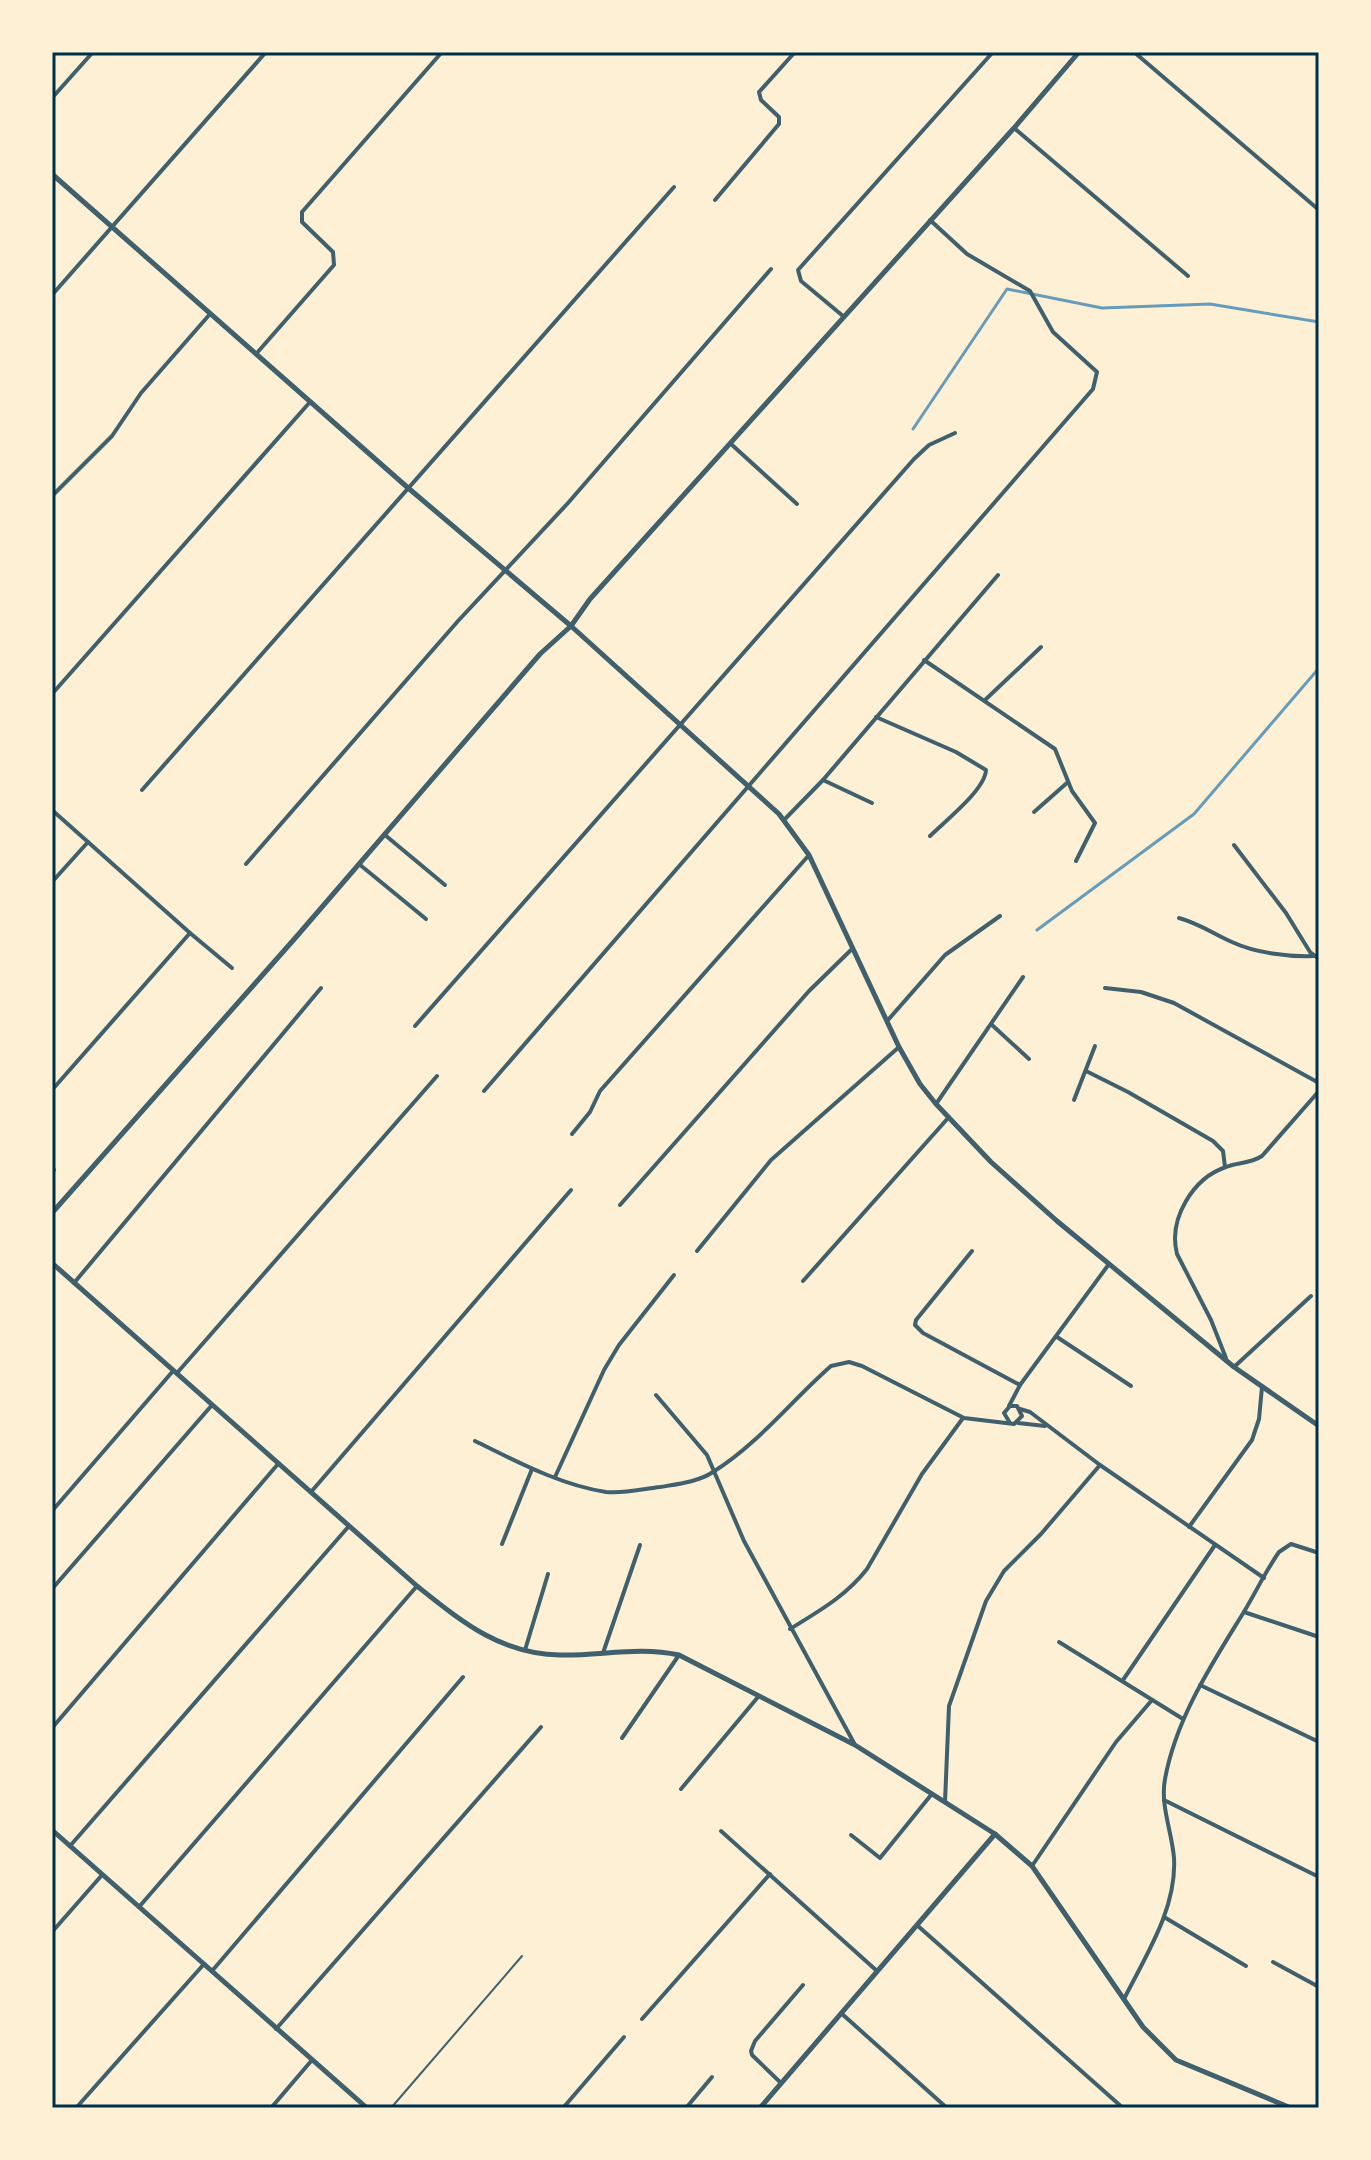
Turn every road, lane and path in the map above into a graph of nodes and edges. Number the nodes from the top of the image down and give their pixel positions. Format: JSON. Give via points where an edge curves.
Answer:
{"nodes":[{"id":1,"x":93,"y":52,"type":"edge"},
{"id":2,"x":266,"y":52,"type":"edge"},
{"id":3,"x":442,"y":52,"type":"edge"},
{"id":4,"x":795,"y":52,"type":"edge"},
{"id":5,"x":993,"y":52,"type":"edge"},
{"id":6,"x":1079,"y":52,"type":"edge"},
{"id":7,"x":1134,"y":52,"type":"edge"},
{"id":8,"x":52,"y":98,"type":"edge"},
{"id":9,"x":1014,"y":128,"type":"junction"},
{"id":10,"x":52,"y":174,"type":"edge"},
{"id":11,"x":674,"y":187,"type":"dead end"},
{"id":12,"x":715,"y":200,"type":"dead end"},
{"id":13,"x":1319,"y":210,"type":"edge"},
{"id":14,"x":930,"y":220,"type":"junction"},
{"id":15,"x":112,"y":226,"type":"junction"},
{"id":16,"x":771,"y":269,"type":"dead end"},
{"id":17,"x":1188,"y":276,"type":"dead end"},
{"id":18,"x":52,"y":295,"type":"edge"},
{"id":19,"x":210,"y":314,"type":"junction"},
{"id":20,"x":843,"y":316,"type":"junction"},
{"id":21,"x":256,"y":354,"type":"junction"},
{"id":22,"x":310,"y":401,"type":"junction"},
{"id":23,"x":955,"y":433,"type":"dead end"},
{"id":24,"x":730,"y":443,"type":"junction"},
{"id":25,"x":407,"y":487,"type":"junction"},
{"id":26,"x":52,"y":496,"type":"edge"},
{"id":27,"x":797,"y":504,"type":"dead end"},
{"id":28,"x":505,"y":571,"type":"junction"},
{"id":29,"x":998,"y":575,"type":"dead end"},
{"id":30,"x":571,"y":626,"type":"junction"},
{"id":31,"x":1041,"y":647,"type":"dead end"},
{"id":32,"x":924,"y":660,"type":"junction"},
{"id":33,"x":52,"y":694,"type":"edge"},
{"id":34,"x":985,"y":700,"type":"junction"},
{"id":35,"x":876,"y":717,"type":"junction"},
{"id":36,"x":681,"y":725,"type":"junction"},
{"id":37,"x":823,"y":780,"type":"junction"},
{"id":38,"x":1068,"y":782,"type":"junction"},
{"id":39,"x":747,"y":785,"type":"junction"},
{"id":40,"x":142,"y":790,"type":"dead end"},
{"id":41,"x":872,"y":803,"type":"dead end"},
{"id":42,"x":52,"y":810,"type":"edge"},
{"id":43,"x":1034,"y":812,"type":"dead end"},
{"id":44,"x":784,"y":820,"type":"junction"},
{"id":45,"x":385,"y":835,"type":"junction"},
{"id":46,"x":930,"y":836,"type":"dead end"},
{"id":47,"x":88,"y":842,"type":"junction"},
{"id":48,"x":1234,"y":845,"type":"dead end"},
{"id":49,"x":809,"y":855,"type":"junction"},
{"id":50,"x":1076,"y":861,"type":"dead end"},
{"id":51,"x":246,"y":864,"type":"dead end"},
{"id":52,"x":359,"y":864,"type":"junction"},
{"id":53,"x":52,"y":882,"type":"edge"},
{"id":54,"x":445,"y":885,"type":"dead end"},
{"id":55,"x":1000,"y":916,"type":"dead end"},
{"id":56,"x":1179,"y":918,"type":"dead end"},
{"id":57,"x":426,"y":919,"type":"dead end"},
{"id":58,"x":190,"y":933,"type":"junction"},
{"id":59,"x":854,"y":947,"type":"junction"},
{"id":60,"x":1317,"y":958,"type":"edge"},
{"id":61,"x":232,"y":968,"type":"dead end"},
{"id":62,"x":1023,"y":977,"type":"dead end"},
{"id":63,"x":321,"y":988,"type":"dead end"},
{"id":64,"x":1105,"y":988,"type":"dead end"},
{"id":65,"x":888,"y":1020,"type":"junction"},
{"id":66,"x":992,"y":1025,"type":"junction"},
{"id":67,"x":415,"y":1026,"type":"dead end"},
{"id":68,"x":1095,"y":1046,"type":"dead end"},
{"id":69,"x":899,"y":1047,"type":"junction"},
{"id":70,"x":1029,"y":1059,"type":"dead end"},
{"id":71,"x":1086,"y":1071,"type":"junction"},
{"id":72,"x":437,"y":1076,"type":"dead end"},
{"id":73,"x":1319,"y":1083,"type":"edge"},
{"id":74,"x":52,"y":1090,"type":"edge"},
{"id":75,"x":484,"y":1091,"type":"dead end"},
{"id":76,"x":1319,"y":1091,"type":"edge"},
{"id":77,"x":1074,"y":1100,"type":"dead end"},
{"id":78,"x":936,"y":1104,"type":"junction"},
{"id":79,"x":949,"y":1117,"type":"junction"},
{"id":80,"x":572,"y":1134,"type":"dead end"},
{"id":81,"x":1225,"y":1167,"type":"junction"},
{"id":82,"x":571,"y":1190,"type":"dead end"},
{"id":83,"x":620,"y":1205,"type":"dead end"},
{"id":84,"x":52,"y":1213,"type":"edge"},
{"id":85,"x":697,"y":1251,"type":"dead end"},
{"id":86,"x":972,"y":1251,"type":"dead end"},
{"id":87,"x":52,"y":1263,"type":"edge"},
{"id":88,"x":1109,"y":1264,"type":"junction"},
{"id":89,"x":674,"y":1275,"type":"dead end"},
{"id":90,"x":803,"y":1281,"type":"dead end"},
{"id":91,"x":74,"y":1283,"type":"junction"},
{"id":92,"x":1311,"y":1296,"type":"dead end"},
{"id":93,"x":1057,"y":1337,"type":"junction"},
{"id":94,"x":1227,"y":1362,"type":"junction"},
{"id":95,"x":1234,"y":1367,"type":"junction"},
{"id":96,"x":175,"y":1372,"type":"junction"},
{"id":97,"x":1131,"y":1386,"type":"dead end"},
{"id":98,"x":1262,"y":1387,"type":"junction"},
{"id":99,"x":1019,"y":1388,"type":"junction"},
{"id":100,"x":656,"y":1395,"type":"dead end"},
{"id":101,"x":212,"y":1405,"type":"junction"},
{"id":102,"x":1007,"y":1408,"type":"junction"},
{"id":103,"x":1018,"y":1408,"type":"junction"},
{"id":104,"x":964,"y":1418,"type":"junction"},
{"id":105,"x":989,"y":1419,"type":"junction"},
{"id":106,"x":1010,"y":1423,"type":"junction"},
{"id":107,"x":1017,"y":1423,"type":"junction"},
{"id":108,"x":1047,"y":1426,"type":"junction"},
{"id":109,"x":1319,"y":1426,"type":"edge"},
{"id":110,"x":475,"y":1441,"type":"dead end"},
{"id":111,"x":278,"y":1464,"type":"junction"},
{"id":112,"x":1100,"y":1465,"type":"junction"},
{"id":113,"x":533,"y":1468,"type":"junction"},
{"id":114,"x":714,"y":1472,"type":"junction"},
{"id":115,"x":555,"y":1477,"type":"junction"},
{"id":116,"x":311,"y":1492,"type":"junction"},
{"id":117,"x":52,"y":1511,"type":"edge"},
{"id":118,"x":349,"y":1526,"type":"junction"},
{"id":119,"x":1189,"y":1527,"type":"junction"},
{"id":120,"x":502,"y":1544,"type":"dead end"},
{"id":121,"x":640,"y":1545,"type":"dead end"},
{"id":122,"x":1215,"y":1545,"type":"junction"},
{"id":123,"x":1319,"y":1553,"type":"edge"},
{"id":124,"x":548,"y":1574,"type":"dead end"},
{"id":125,"x":1264,"y":1578,"type":"junction"},
{"id":126,"x":417,"y":1586,"type":"junction"},
{"id":127,"x":52,"y":1589,"type":"edge"},
{"id":128,"x":1244,"y":1612,"type":"junction"},
{"id":129,"x":790,"y":1629,"type":"junction"},
{"id":130,"x":1319,"y":1637,"type":"edge"},
{"id":131,"x":1059,"y":1642,"type":"dead end"},
{"id":132,"x":525,"y":1650,"type":"junction"},
{"id":133,"x":603,"y":1653,"type":"junction"},
{"id":134,"x":679,"y":1655,"type":"junction"},
{"id":135,"x":463,"y":1677,"type":"dead end"},
{"id":136,"x":1123,"y":1680,"type":"junction"},
{"id":137,"x":1200,"y":1685,"type":"junction"},
{"id":138,"x":758,"y":1697,"type":"junction"},
{"id":139,"x":1152,"y":1700,"type":"junction"},
{"id":140,"x":1183,"y":1719,"type":"junction"},
{"id":141,"x":541,"y":1727,"type":"dead end"},
{"id":142,"x":52,"y":1728,"type":"edge"},
{"id":143,"x":622,"y":1738,"type":"dead end"},
{"id":144,"x":1319,"y":1742,"type":"edge"},
{"id":145,"x":855,"y":1745,"type":"junction"},
{"id":146,"x":681,"y":1789,"type":"dead end"},
{"id":147,"x":931,"y":1795,"type":"junction"},
{"id":148,"x":1164,"y":1800,"type":"junction"},
{"id":149,"x":945,"y":1803,"type":"junction"},
{"id":150,"x":52,"y":1830,"type":"edge"},
{"id":151,"x":721,"y":1831,"type":"dead end"},
{"id":152,"x":995,"y":1834,"type":"junction"},
{"id":153,"x":851,"y":1835,"type":"dead end"},
{"id":154,"x":70,"y":1846,"type":"junction"},
{"id":155,"x":1032,"y":1866,"type":"junction"},
{"id":156,"x":770,"y":1874,"type":"junction"},
{"id":157,"x":102,"y":1875,"type":"junction"},
{"id":158,"x":1319,"y":1877,"type":"edge"},
{"id":159,"x":139,"y":1907,"type":"junction"},
{"id":160,"x":1164,"y":1917,"type":"junction"},
{"id":161,"x":918,"y":1926,"type":"junction"},
{"id":162,"x":52,"y":1932,"type":"edge"},
{"id":163,"x":522,"y":1956,"type":"dead end"},
{"id":164,"x":1273,"y":1962,"type":"dead end"},
{"id":165,"x":204,"y":1964,"type":"junction"},
{"id":166,"x":1246,"y":1966,"type":"dead end"},
{"id":167,"x":212,"y":1971,"type":"junction"},
{"id":168,"x":877,"y":1971,"type":"junction"},
{"id":169,"x":803,"y":1985,"type":"dead end"},
{"id":170,"x":1319,"y":1987,"type":"edge"},
{"id":171,"x":1124,"y":1999,"type":"junction"},
{"id":172,"x":841,"y":2013,"type":"junction"},
{"id":173,"x":642,"y":2019,"type":"dead end"},
{"id":174,"x":276,"y":2029,"type":"junction"},
{"id":175,"x":624,"y":2037,"type":"dead end"},
{"id":176,"x":312,"y":2060,"type":"junction"},
{"id":177,"x":712,"y":2077,"type":"dead end"},
{"id":178,"x":781,"y":2083,"type":"junction"},
{"id":179,"x":764,"y":2106,"type":"edge"},
{"id":180,"x":76,"y":2108,"type":"edge"},
{"id":181,"x":271,"y":2108,"type":"edge"},
{"id":182,"x":367,"y":2108,"type":"edge"},
{"id":183,"x":391,"y":2108,"type":"edge"},
{"id":184,"x":563,"y":2108,"type":"edge"},
{"id":185,"x":686,"y":2108,"type":"edge"},
{"id":186,"x":947,"y":2108,"type":"edge"},
{"id":187,"x":1123,"y":2108,"type":"edge"},
{"id":188,"x":1291,"y":2108,"type":"edge"}],
"edges":[{"from":1,"to":8,"type":"street"},
{"from":2,"to":15,"type":"street"},
{"from":3,"to":21,"type":"street","via":[[302,212],[302,222],[333,252],[335,263]]},
{"from":4,"to":12,"type":"street","via":[[759,92],[779,124]]},
{"from":5,"to":20,"type":"street","via":[[798,270],[801,281]]},
{"from":6,"to":9,"type":"street"},
{"from":7,"to":13,"type":"street"},
{"from":9,"to":14,"type":"street"},
{"from":9,"to":17,"type":"street"},
{"from":10,"to":15,"type":"street"},
{"from":11,"to":25,"type":"street"},
{"from":14,"to":20,"type":"street"},
{"from":14,"to":39,"type":"street","via":[[967,254],[1030,291],[1060,340],[1097,372],[1093,389]]},
{"from":15,"to":18,"type":"street"},
{"from":15,"to":19,"type":"street"},
{"from":16,"to":28,"type":"street"},
{"from":19,"to":21,"type":"street"},
{"from":19,"to":26,"type":"street","via":[[141,393],[112,436]]},
{"from":20,"to":24,"type":"street"},
{"from":21,"to":22,"type":"street"},
{"from":22,"to":25,"type":"street"},
{"from":22,"to":33,"type":"street"},
{"from":23,"to":36,"type":"street","via":[[921,450]]},
{"from":24,"to":27,"type":"street"},
{"from":24,"to":30,"type":"street"},
{"from":25,"to":28,"type":"street"},
{"from":25,"to":40,"type":"street"},
{"from":28,"to":30,"type":"street"},
{"from":28,"to":51,"type":"street"},
{"from":29,"to":32,"type":"street"},
{"from":30,"to":36,"type":"street"},
{"from":30,"to":45,"type":"street","via":[[540,654]]},
{"from":31,"to":34,"type":"street"},
{"from":32,"to":34,"type":"street"},
{"from":32,"to":35,"type":"street"},
{"from":34,"to":38,"type":"street","via":[[1055,749]]},
{"from":35,"to":37,"type":"street"},
{"from":35,"to":46,"type":"street","via":[[986,770],[976,790]]},
{"from":36,"to":39,"type":"street"},
{"from":36,"to":67,"type":"street"},
{"from":37,"to":41,"type":"street"},
{"from":37,"to":44,"type":"street"},
{"from":38,"to":43,"type":"street"},
{"from":38,"to":50,"type":"street","via":[[1095,823]]},
{"from":39,"to":44,"type":"street"},
{"from":39,"to":75,"type":"street"},
{"from":42,"to":47,"type":"street"},
{"from":44,"to":49,"type":"street"},
{"from":45,"to":52,"type":"street"},
{"from":45,"to":54,"type":"street"},
{"from":47,"to":53,"type":"street"},
{"from":47,"to":58,"type":"street"},
{"from":48,"to":60,"type":"street"},
{"from":49,"to":59,"type":"street"},
{"from":49,"to":80,"type":"street","via":[[600,1091]]},
{"from":52,"to":57,"type":"street"},
{"from":52,"to":84,"type":"street"},
{"from":55,"to":65,"type":"street","via":[[945,955]]},
{"from":56,"to":60,"type":"street","via":[[1235,944]]},
{"from":58,"to":61,"type":"street"},
{"from":58,"to":74,"type":"street"},
{"from":59,"to":65,"type":"street"},
{"from":59,"to":83,"type":"street"},
{"from":62,"to":66,"type":"street"},
{"from":63,"to":91,"type":"street"},
{"from":64,"to":73,"type":"street","via":[[1174,1003]]},
{"from":65,"to":69,"type":"street"},
{"from":66,"to":70,"type":"street"},
{"from":66,"to":78,"type":"street"},
{"from":68,"to":71,"type":"street"},
{"from":69,"to":78,"type":"street"},
{"from":69,"to":85,"type":"street","via":[[771,1160]]},
{"from":71,"to":77,"type":"street"},
{"from":71,"to":81,"type":"street","via":[[1213,1141],[1223,1151]]},
{"from":72,"to":96,"type":"street"},
{"from":76,"to":81,"type":"street","via":[[1262,1156]]},
{"from":78,"to":79,"type":"street"},
{"from":79,"to":88,"type":"street","via":[[991,1162]]},
{"from":79,"to":90,"type":"street"},
{"from":81,"to":94,"type":"street","via":[[1192,1191],[1175,1244]]},
{"from":82,"to":116,"type":"street"},
{"from":86,"to":99,"type":"street","via":[[915,1327]]},
{"from":87,"to":91,"type":"street"},
{"from":88,"to":93,"type":"street"},
{"from":88,"to":94,"type":"street"},
{"from":89,"to":115,"type":"street","via":[[604,1370]]},
{"from":91,"to":96,"type":"street"},
{"from":92,"to":95,"type":"street"},
{"from":93,"to":97,"type":"street"},
{"from":93,"to":99,"type":"street"},
{"from":94,"to":95,"type":"street"},
{"from":95,"to":98,"type":"street"},
{"from":96,"to":101,"type":"street"},
{"from":96,"to":117,"type":"street"},
{"from":98,"to":109,"type":"street"},
{"from":98,"to":119,"type":"street","via":[[1252,1440]]},
{"from":99,"to":102,"type":"street"},
{"from":99,"to":103,"type":"street"},
{"from":100,"to":114,"type":"street","via":[[695,1439]]},
{"from":101,"to":111,"type":"street"},
{"from":101,"to":127,"type":"street"},
{"from":102,"to":103,"type":"street"},
{"from":102,"to":105,"type":"street"},
{"from":102,"to":106,"type":"street"},
{"from":103,"to":107,"type":"street","via":[[1022,1416]]},
{"from":103,"to":108,"type":"street"},
{"from":104,"to":105,"type":"street"},
{"from":104,"to":114,"type":"street","via":[[862,1366],[840,1362]]},
{"from":104,"to":129,"type":"street","via":[[922,1474],[856,1583]]},
{"from":105,"to":106,"type":"street"},
{"from":106,"to":107,"type":"street"},
{"from":107,"to":108,"type":"street"},
{"from":108,"to":112,"type":"street"},
{"from":110,"to":113,"type":"street"},
{"from":111,"to":116,"type":"street"},
{"from":111,"to":142,"type":"street"},
{"from":112,"to":119,"type":"street"},
{"from":112,"to":149,"type":"street","via":[[1004,1571],[986,1601],[949,1706]]},
{"from":113,"to":115,"type":"street"},
{"from":113,"to":120,"type":"street"},
{"from":114,"to":115,"type":"street","via":[[701,1479],[620,1492]]},
{"from":114,"to":129,"type":"street"},
{"from":116,"to":118,"type":"street"},
{"from":118,"to":126,"type":"street"},
{"from":118,"to":154,"type":"street"},
{"from":119,"to":122,"type":"street"},
{"from":121,"to":133,"type":"street"},
{"from":122,"to":125,"type":"street"},
{"from":122,"to":136,"type":"street"},
{"from":123,"to":125,"type":"street","via":[[1285,1545]]},
{"from":124,"to":132,"type":"street"},
{"from":125,"to":128,"type":"street"},
{"from":126,"to":132,"type":"street","via":[[485,1637]]},
{"from":126,"to":159,"type":"street"},
{"from":128,"to":130,"type":"street"},
{"from":128,"to":137,"type":"street"},
{"from":129,"to":145,"type":"street"},
{"from":131,"to":136,"type":"street"},
{"from":132,"to":133,"type":"street"},
{"from":133,"to":134,"type":"street","via":[[657,1650]]},
{"from":134,"to":138,"type":"street"},
{"from":134,"to":143,"type":"street"},
{"from":135,"to":167,"type":"street"},
{"from":136,"to":139,"type":"street"},
{"from":137,"to":140,"type":"street"},
{"from":137,"to":144,"type":"street"},
{"from":138,"to":145,"type":"street"},
{"from":138,"to":146,"type":"street"},
{"from":139,"to":140,"type":"street"},
{"from":139,"to":155,"type":"street","via":[[1110,1751]]},
{"from":140,"to":148,"type":"street","via":[[1164,1782]]},
{"from":141,"to":174,"type":"street"},
{"from":145,"to":147,"type":"street"},
{"from":147,"to":149,"type":"street"},
{"from":147,"to":153,"type":"street","via":[[880,1858]]},
{"from":148,"to":158,"type":"street"},
{"from":148,"to":160,"type":"street","via":[[1175,1874]]},
{"from":149,"to":152,"type":"street"},
{"from":150,"to":154,"type":"street"},
{"from":151,"to":156,"type":"street"},
{"from":152,"to":155,"type":"street"},
{"from":152,"to":161,"type":"street"},
{"from":154,"to":157,"type":"street"},
{"from":155,"to":171,"type":"street"},
{"from":156,"to":168,"type":"street"},
{"from":156,"to":173,"type":"street"},
{"from":157,"to":159,"type":"street"},
{"from":157,"to":162,"type":"street"},
{"from":159,"to":165,"type":"street"},
{"from":160,"to":166,"type":"street"},
{"from":160,"to":171,"type":"street"},
{"from":161,"to":168,"type":"street"},
{"from":161,"to":187,"type":"street"},
{"from":163,"to":183,"type":"lane"},
{"from":164,"to":170,"type":"street"},
{"from":165,"to":167,"type":"street"},
{"from":165,"to":180,"type":"street"},
{"from":167,"to":174,"type":"street"},
{"from":168,"to":172,"type":"street"},
{"from":169,"to":178,"type":"street","via":[[751,2051]]},
{"from":171,"to":188,"type":"street","via":[[1176,2060]]},
{"from":172,"to":178,"type":"street"},
{"from":172,"to":186,"type":"street"},
{"from":174,"to":176,"type":"street"},
{"from":175,"to":184,"type":"street"},
{"from":176,"to":181,"type":"street"},
{"from":176,"to":182,"type":"street"},
{"from":177,"to":185,"type":"street"},
{"from":178,"to":179,"type":"street"}]}
